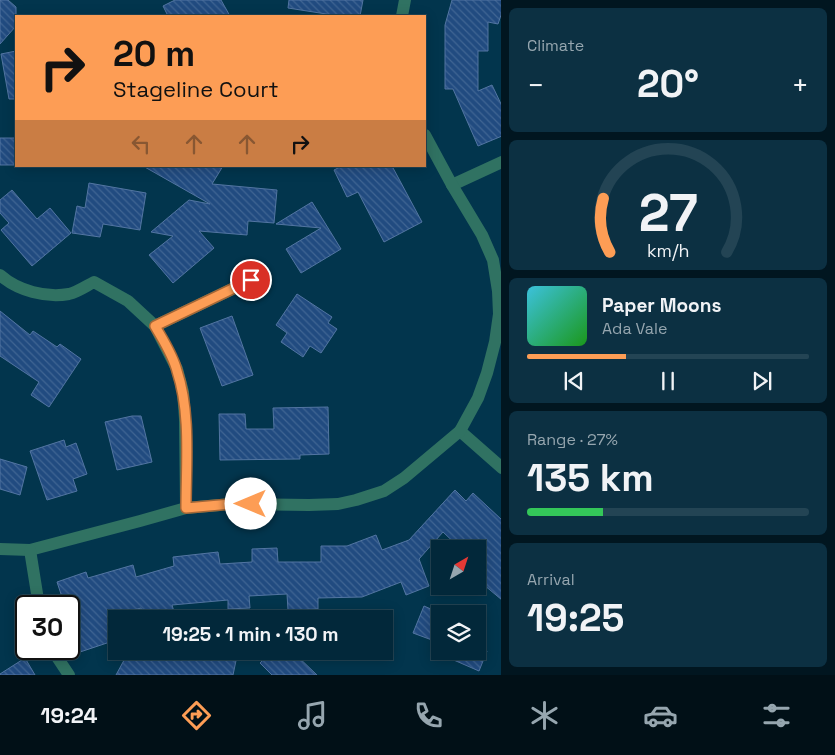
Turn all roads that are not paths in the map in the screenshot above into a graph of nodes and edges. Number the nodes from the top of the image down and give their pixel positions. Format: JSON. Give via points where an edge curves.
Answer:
{"nodes":[{"id":1,"x":405,"y":0,"type":"edge"},
{"id":2,"x":402,"y":15,"type":"edge"},
{"id":3,"x":426,"y":137,"type":"edge"},
{"id":4,"x":501,"y":162,"type":"edge"},
{"id":5,"x":452,"y":185,"type":"junction"},
{"id":6,"x":0,"y":275,"type":"edge"},
{"id":7,"x":251,"y":280,"type":"dead end"},
{"id":8,"x":155,"y":326,"type":"junction"},
{"id":9,"x":460,"y":431,"type":"junction"},
{"id":10,"x":501,"y":468,"type":"edge"},
{"id":11,"x":186,"y":508,"type":"junction"},
{"id":12,"x":0,"y":549,"type":"edge"},
{"id":13,"x":30,"y":550,"type":"junction"},
{"id":14,"x":37,"y":595,"type":"edge"},
{"id":15,"x":59,"y":660,"type":"edge"},
{"id":16,"x":69,"y":675,"type":"edge"}],
"edges":[{"from":1,"to":2,"type":"street"},
{"from":3,"to":5,"type":"street"},
{"from":4,"to":5,"type":"street"},
{"from":5,"to":9,"type":"street","via":[[482,235],[492,260],[499,314],[487,373]]},
{"from":6,"to":8,"type":"street","via":[[25,290],[52,295],[71,294],[94,282],[128,301]]},
{"from":7,"to":8,"type":"street"},
{"from":8,"to":11,"type":"street","via":[[177,369],[183,392]]},
{"from":9,"to":10,"type":"street"},
{"from":9,"to":11,"type":"street","via":[[404,478],[384,491],[356,500],[338,504],[231,504]]},
{"from":11,"to":13,"type":"street"},
{"from":12,"to":13,"type":"street"},
{"from":13,"to":14,"type":"street"},
{"from":15,"to":16,"type":"street"}]}
